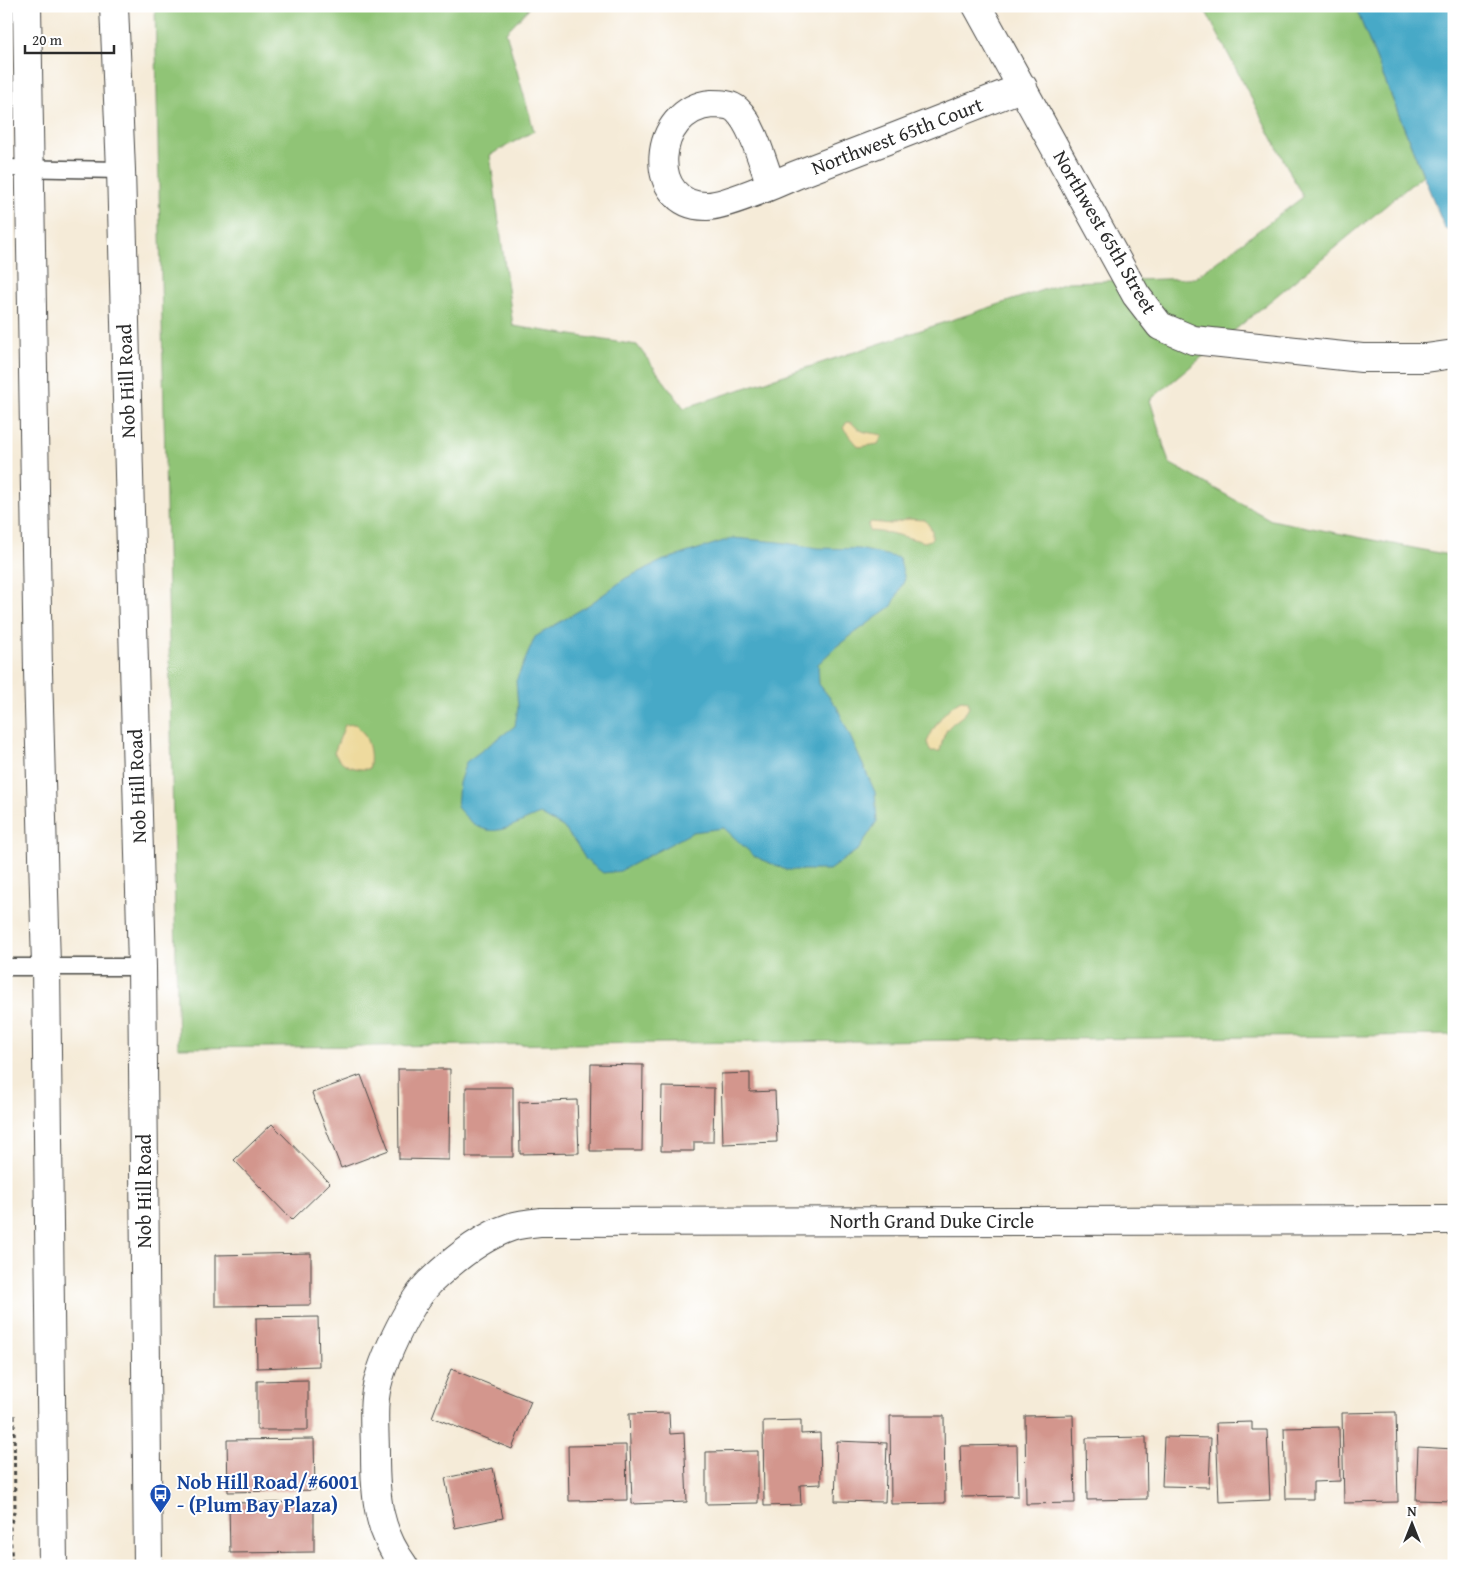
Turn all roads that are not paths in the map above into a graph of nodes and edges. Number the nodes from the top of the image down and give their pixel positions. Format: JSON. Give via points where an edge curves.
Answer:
{"nodes":[{"id":1,"x":27,"y":6,"type":"edge"},
{"id":2,"x":114,"y":6,"type":"edge"},
{"id":3,"x":977,"y":6,"type":"edge"},
{"id":4,"x":1022,"y":87,"type":"junction"},
{"id":5,"x":17,"y":168,"type":"edge"},
{"id":6,"x":121,"y":170,"type":"junction"},
{"id":7,"x":771,"y":185,"type":"dead end"},
{"id":8,"x":1454,"y":354,"type":"edge"},
{"id":9,"x":46,"y":966,"type":"junction"},
{"id":10,"x":6,"y":967,"type":"edge"},
{"id":11,"x":142,"y":968,"type":"junction"},
{"id":12,"x":1454,"y":1220,"type":"edge"},
{"id":13,"x":53,"y":1566,"type":"edge"},
{"id":14,"x":148,"y":1566,"type":"edge"},
{"id":15,"x":404,"y":1566,"type":"edge"}],
"edges":[{"from":1,"to":5,"type":"main road"},
{"from":2,"to":6,"type":"main road","name":"Nob Hill Road"},
{"from":3,"to":4,"type":"main road","name":"Northwest 65th Street"},
{"from":4,"to":7,"type":"main road","name":"Northwest 65th Court"},
{"from":4,"to":8,"type":"main road","name":"Northwest 65th Street","via":[[1136,295],[1160,326],[1193,340],[1362,358],[1426,358]]},
{"from":5,"to":6,"type":"lane"},
{"from":5,"to":9,"type":"main road"},
{"from":6,"to":11,"type":"main road","name":"Nob Hill Road"},
{"from":9,"to":10,"type":"lane"},
{"from":9,"to":11,"type":"lane"},
{"from":9,"to":13,"type":"main road"},
{"from":11,"to":14,"type":"main road","name":"Nob Hill Road"},
{"from":12,"to":15,"type":"main road","name":"North Grand Duke Circle","via":[[541,1222],[512,1226],[481,1240],[429,1283],[404,1321],[387,1356],[375,1396],[375,1472],[380,1521],[392,1550]]}]}
